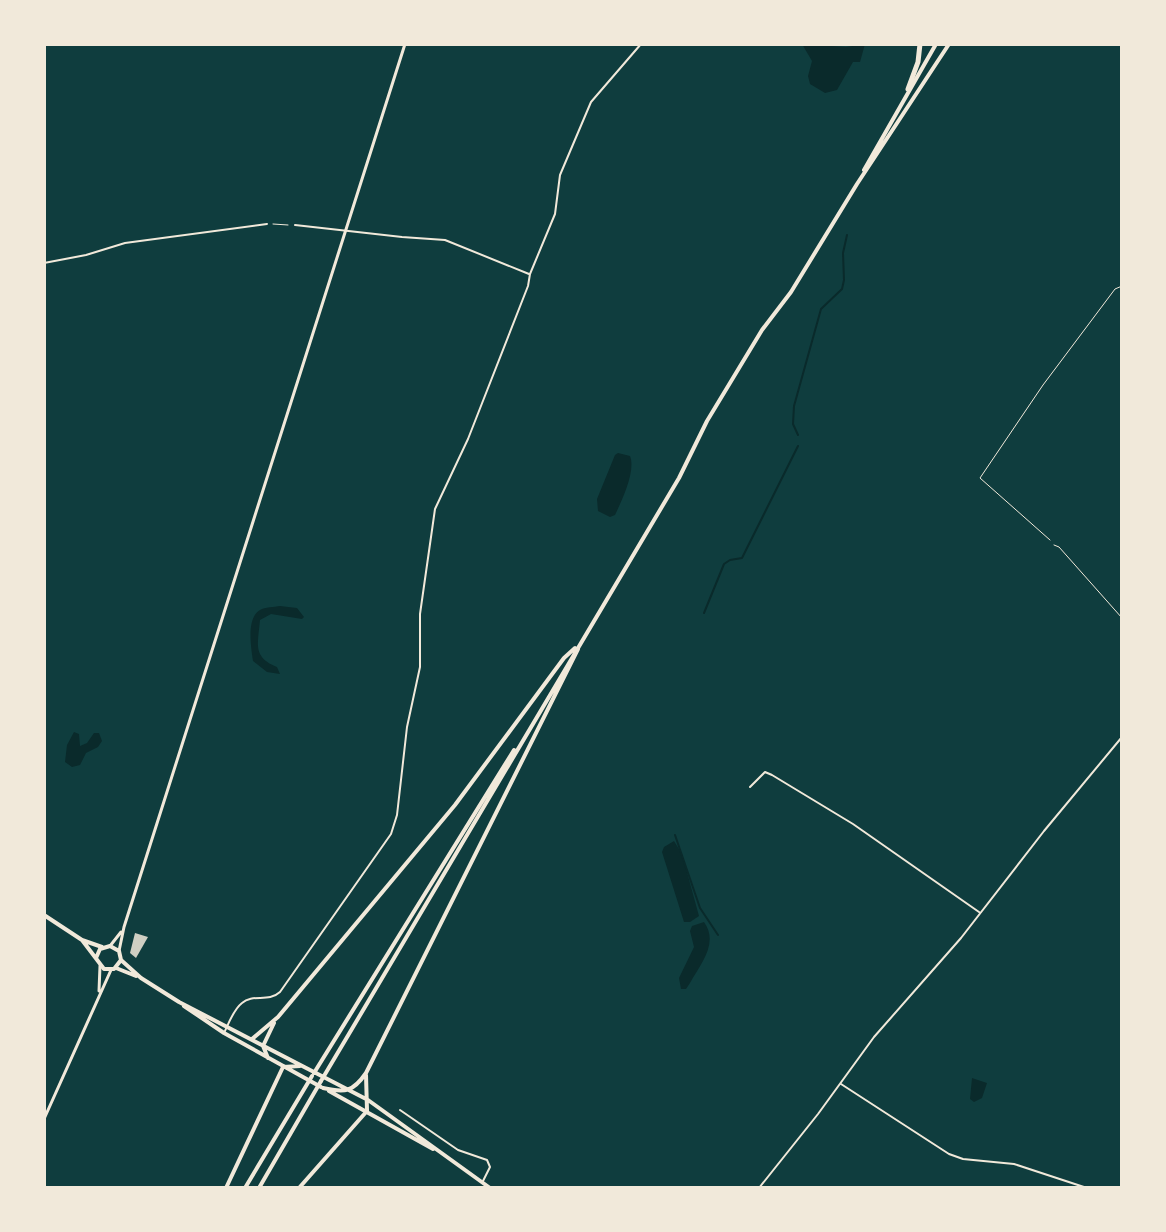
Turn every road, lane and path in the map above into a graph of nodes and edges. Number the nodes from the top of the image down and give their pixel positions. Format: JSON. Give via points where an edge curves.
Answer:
{"nodes":[{"id":1,"x":405,"y":44,"type":"edge"},
{"id":2,"x":641,"y":44,"type":"edge"},
{"id":3,"x":920,"y":44,"type":"edge"},
{"id":4,"x":936,"y":44,"type":"edge"},
{"id":5,"x":949,"y":44,"type":"edge"},
{"id":6,"x":908,"y":89,"type":"junction"},
{"id":7,"x":857,"y":184,"type":"junction"},
{"id":8,"x":267,"y":224,"type":"joint"},
{"id":9,"x":295,"y":225,"type":"joint"},
{"id":10,"x":345,"y":231,"type":"junction"},
{"id":11,"x":44,"y":263,"type":"edge"},
{"id":12,"x":530,"y":274,"type":"junction"},
{"id":13,"x":1122,"y":286,"type":"edge"},
{"id":14,"x":1054,"y":545,"type":"joint"},
{"id":15,"x":1122,"y":618,"type":"edge"},
{"id":16,"x":579,"y":643,"type":"junction"},
{"id":17,"x":1122,"y":737,"type":"edge"},
{"id":18,"x":518,"y":746,"type":"junction"},
{"id":19,"x":750,"y":787,"type":"dead end"},
{"id":20,"x":980,"y":913,"type":"junction"},
{"id":21,"x":44,"y":915,"type":"edge"},
{"id":22,"x":124,"y":929,"type":"junction"},
{"id":23,"x":82,"y":940,"type":"junction"},
{"id":24,"x":110,"y":946,"type":"junction"},
{"id":25,"x":102,"y":947,"type":"junction"},
{"id":26,"x":119,"y":951,"type":"junction"},
{"id":27,"x":96,"y":958,"type":"junction"},
{"id":28,"x":121,"y":960,"type":"junction"},
{"id":29,"x":100,"y":966,"type":"junction"},
{"id":30,"x":113,"y":969,"type":"junction"},
{"id":31,"x":141,"y":978,"type":"junction"},
{"id":32,"x":99,"y":991,"type":"junction"},
{"id":33,"x":179,"y":1002,"type":"junction"},
{"id":34,"x":278,"y":1017,"type":"junction"},
{"id":35,"x":227,"y":1026,"type":"junction"},
{"id":36,"x":224,"y":1033,"type":"junction"},
{"id":37,"x":252,"y":1039,"type":"junction"},
{"id":38,"x":263,"y":1046,"type":"junction"},
{"id":39,"x":268,"y":1058,"type":"junction"},
{"id":40,"x":289,"y":1066,"type":"junction"},
{"id":41,"x":366,"y":1073,"type":"junction"},
{"id":42,"x":840,"y":1084,"type":"junction"},
{"id":43,"x":344,"y":1092,"type":"junction"},
{"id":44,"x":368,"y":1100,"type":"junction"},
{"id":45,"x":400,"y":1110,"type":"dead end"},
{"id":46,"x":367,"y":1111,"type":"junction"},
{"id":47,"x":44,"y":1119,"type":"edge"},
{"id":48,"x":453,"y":1161,"type":"junction"},
{"id":49,"x":482,"y":1182,"type":"junction"},
{"id":50,"x":226,"y":1188,"type":"edge"},
{"id":51,"x":245,"y":1188,"type":"edge"},
{"id":52,"x":259,"y":1188,"type":"edge"},
{"id":53,"x":299,"y":1188,"type":"edge"},
{"id":54,"x":490,"y":1188,"type":"edge"},
{"id":55,"x":759,"y":1188,"type":"edge"},
{"id":56,"x":1087,"y":1188,"type":"edge"}],
"edges":[{"from":1,"to":10,"type":"main road"},
{"from":2,"to":12,"type":"street","via":[[591,102],[560,175],[555,214]]},
{"from":3,"to":6,"type":"highway"},
{"from":4,"to":6,"type":"main road"},
{"from":5,"to":7,"type":"main road"},
{"from":6,"to":7,"type":"main road"},
{"from":7,"to":16,"type":"main road","via":[[762,330]]},
{"from":8,"to":9,"type":"path"},
{"from":8,"to":11,"type":"street","via":[[125,243]]},
{"from":9,"to":10,"type":"street"},
{"from":10,"to":12,"type":"street","via":[[445,240]]},
{"from":10,"to":22,"type":"main road"},
{"from":12,"to":35,"type":"street","via":[[435,509],[420,614],[420,667],[391,834],[280,992],[271,999],[245,1000]]},
{"from":13,"to":14,"type":"path","via":[[1043,385],[980,478]]},
{"from":14,"to":15,"type":"lane"},
{"from":16,"to":18,"type":"main road"},
{"from":16,"to":34,"type":"main road","via":[[455,805]]},
{"from":16,"to":41,"type":"main road"},
{"from":17,"to":20,"type":"street"},
{"from":18,"to":51,"type":"main road"},
{"from":18,"to":52,"type":"main road"},
{"from":19,"to":20,"type":"street","via":[[760,774],[772,775]]},
{"from":20,"to":42,"type":"street"},
{"from":21,"to":23,"type":"main road"},
{"from":22,"to":24,"type":"main road"},
{"from":22,"to":26,"type":"main road"},
{"from":23,"to":25,"type":"main road"},
{"from":23,"to":27,"type":"main road"},
{"from":24,"to":25,"type":"main road"},
{"from":24,"to":26,"type":"main road"},
{"from":25,"to":27,"type":"main road"},
{"from":26,"to":28,"type":"main road"},
{"from":27,"to":29,"type":"main road"},
{"from":28,"to":30,"type":"main road"},
{"from":28,"to":31,"type":"main road"},
{"from":29,"to":30,"type":"main road"},
{"from":29,"to":32,"type":"main road"},
{"from":30,"to":31,"type":"main road"},
{"from":30,"to":32,"type":"main road"},
{"from":31,"to":33,"type":"main road"},
{"from":32,"to":47,"type":"main road"},
{"from":33,"to":35,"type":"main road"},
{"from":33,"to":36,"type":"main road"},
{"from":34,"to":37,"type":"main road"},
{"from":34,"to":38,"type":"main road"},
{"from":35,"to":36,"type":"street"},
{"from":35,"to":37,"type":"main road"},
{"from":36,"to":39,"type":"main road"},
{"from":37,"to":38,"type":"main road"},
{"from":38,"to":39,"type":"main road"},
{"from":38,"to":40,"type":"main road"},
{"from":39,"to":40,"type":"main road"},
{"from":40,"to":43,"type":"main road","via":[[323,1088]]},
{"from":40,"to":43,"type":"main road","via":[[305,1066]]},
{"from":40,"to":50,"type":"main road"},
{"from":41,"to":43,"type":"main road"},
{"from":41,"to":44,"type":"main road"},
{"from":42,"to":55,"type":"street"},
{"from":42,"to":56,"type":"street","via":[[949,1154],[1014,1164]]},
{"from":43,"to":44,"type":"main road"},
{"from":43,"to":46,"type":"main road"},
{"from":44,"to":46,"type":"main road"},
{"from":44,"to":48,"type":"main road"},
{"from":45,"to":49,"type":"street","via":[[458,1150],[487,1160],[490,1167]]},
{"from":46,"to":48,"type":"main road"},
{"from":46,"to":53,"type":"main road"},
{"from":48,"to":49,"type":"main road"},
{"from":49,"to":54,"type":"main road"}]}
